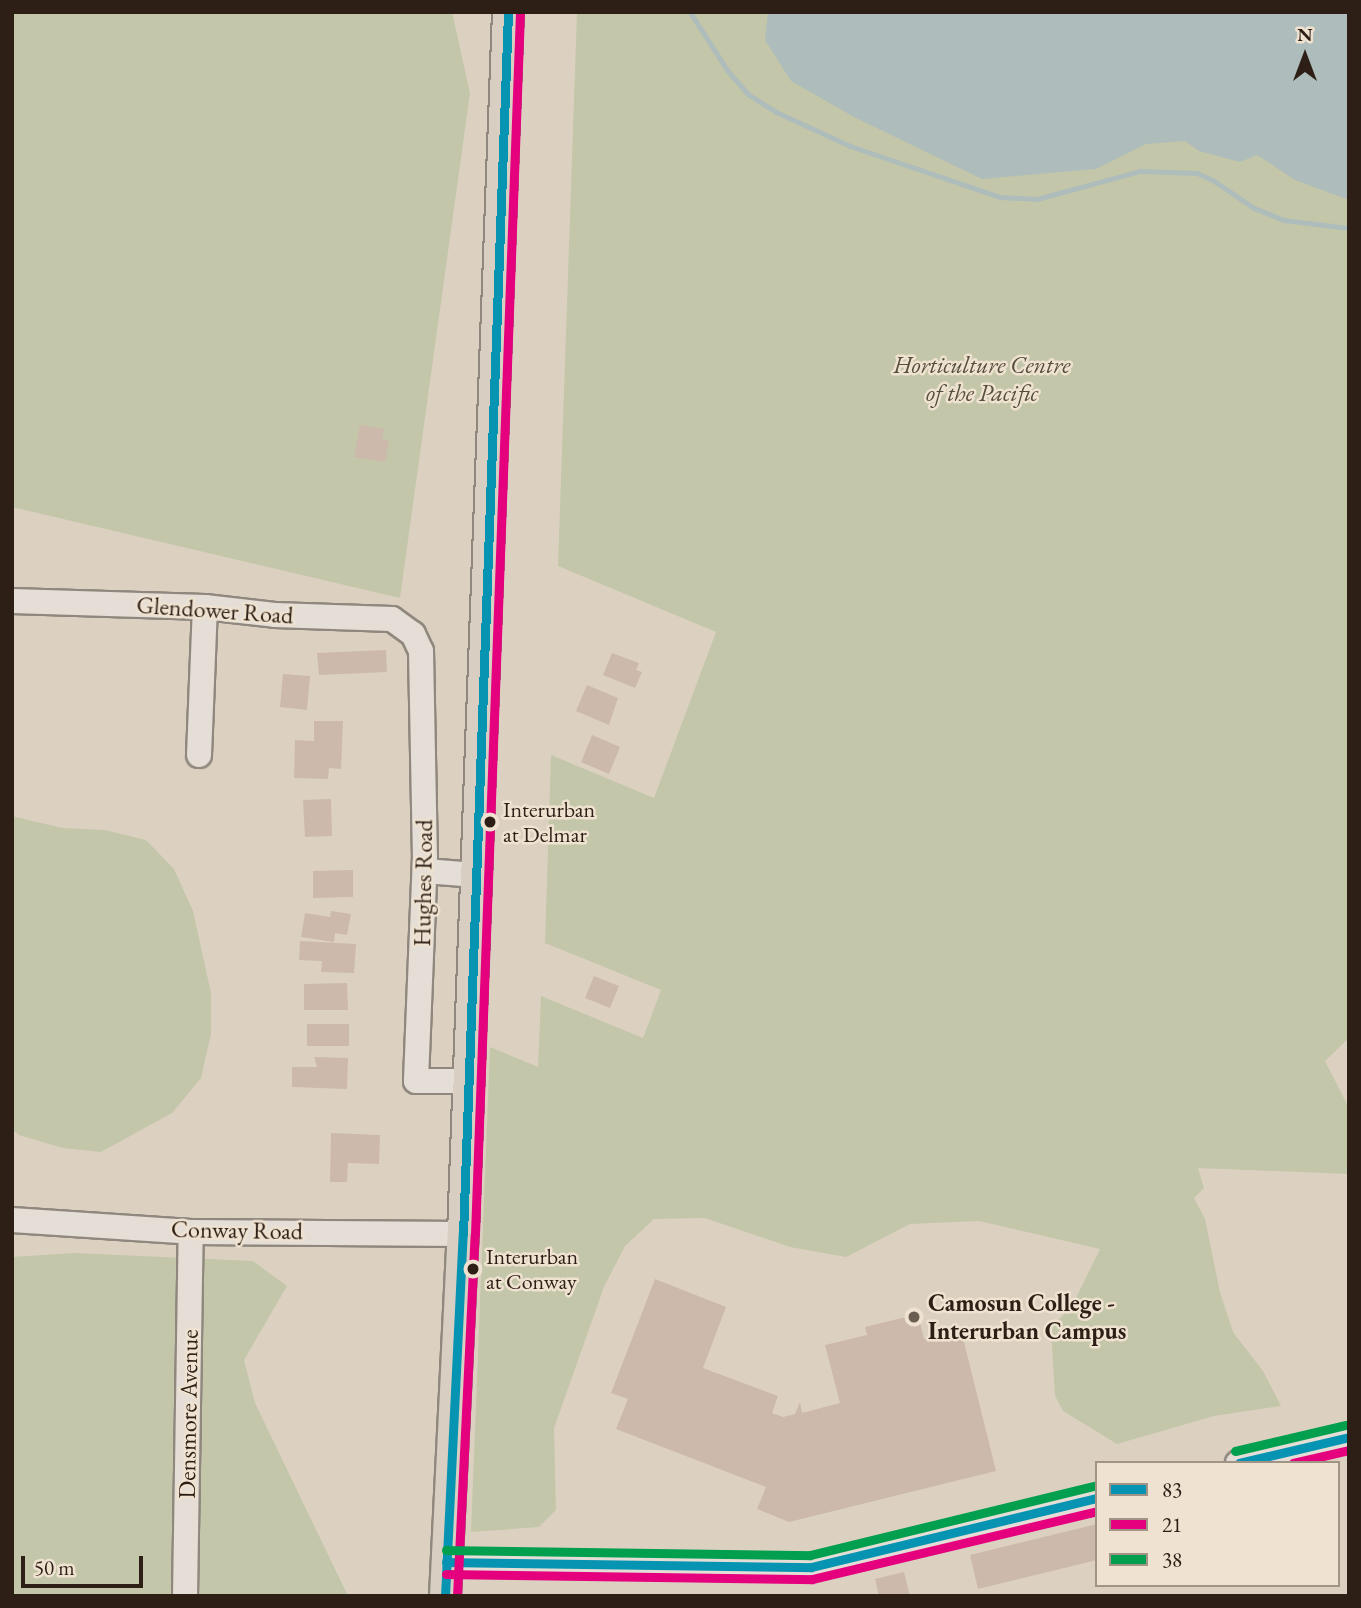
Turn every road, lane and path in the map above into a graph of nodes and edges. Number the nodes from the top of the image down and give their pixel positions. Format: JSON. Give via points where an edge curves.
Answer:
{"nodes":[{"id":1,"x":508,"y":12,"type":"edge"},
{"id":2,"x":12,"y":601,"type":"edge"},
{"id":3,"x":205,"y":607,"type":"junction"},
{"id":4,"x":413,"y":634,"type":"joint"},
{"id":5,"x":199,"y":754,"type":"dead end"},
{"id":6,"x":425,"y":871,"type":"junction"},
{"id":7,"x":476,"y":874,"type":"junction"},
{"id":8,"x":469,"y":1082,"type":"junction"},
{"id":9,"x":12,"y":1220,"type":"edge"},
{"id":10,"x":191,"y":1231,"type":"junction"},
{"id":11,"x":463,"y":1234,"type":"junction"},
{"id":12,"x":1349,"y":1437,"type":"edge"},
{"id":13,"x":1247,"y":1461,"type":"edge"},
{"id":14,"x":1095,"y":1497,"type":"edge"},
{"id":15,"x":446,"y":1562,"type":"junction"},
{"id":16,"x":186,"y":1596,"type":"edge"},
{"id":17,"x":445,"y":1596,"type":"edge"}],
"edges":[{"from":1,"to":7,"type":"main road"},
{"from":2,"to":3,"type":"street","name":"Glendower Road"},
{"from":3,"to":4,"type":"street","name":"Glendower Road","via":[[391,619]]},
{"from":3,"to":5,"type":"street"},
{"from":4,"to":6,"type":"street","name":"Hughes Road","via":[[421,651]]},
{"from":6,"to":7,"type":"street"},
{"from":6,"to":8,"type":"street","name":"Hughes Road","via":[[416,1081]]},
{"from":7,"to":8,"type":"main road"},
{"from":8,"to":11,"type":"main road"},
{"from":9,"to":10,"type":"street","name":"Conway Road"},
{"from":10,"to":11,"type":"street","name":"Conway Road"},
{"from":10,"to":16,"type":"street","name":"Densmore Avenue"},
{"from":11,"to":15,"type":"main road"},
{"from":12,"to":13,"type":"street"},
{"from":14,"to":15,"type":"street","via":[[811,1567]]},
{"from":15,"to":17,"type":"main road"}]}
